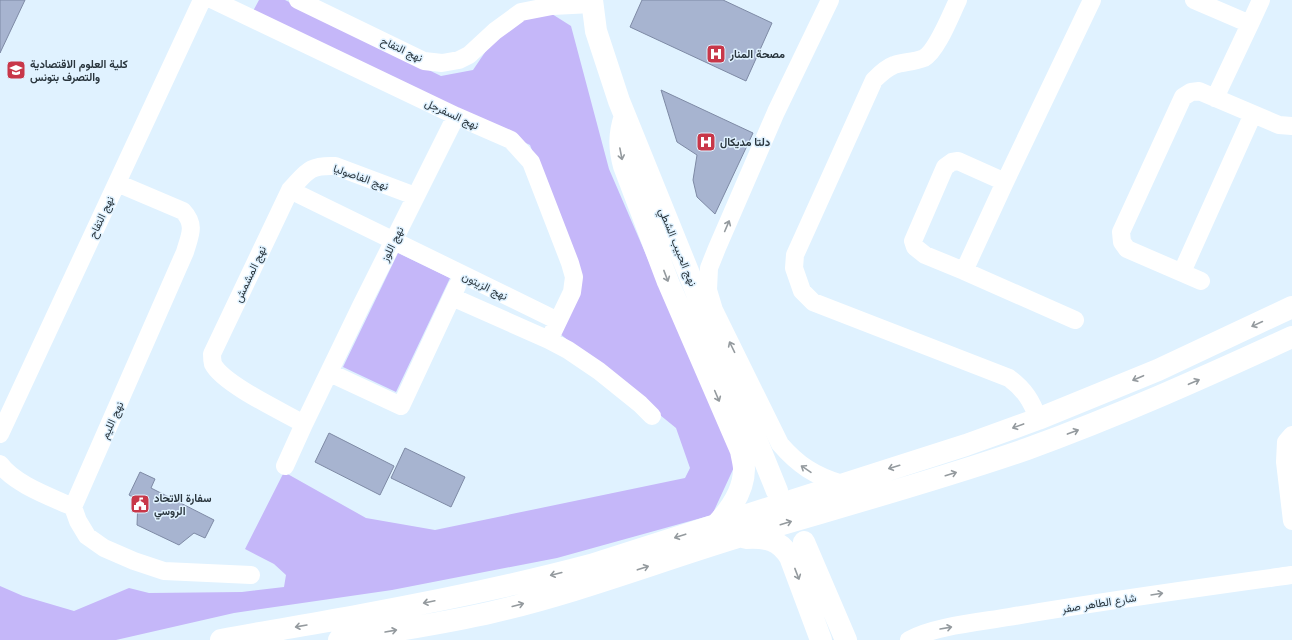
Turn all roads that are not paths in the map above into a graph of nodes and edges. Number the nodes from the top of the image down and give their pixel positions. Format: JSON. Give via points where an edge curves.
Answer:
{"nodes":[{"id":1,"x":202,"y":0,"type":"edge"},
{"id":2,"x":213,"y":0,"type":"edge"},
{"id":3,"x":298,"y":0,"type":"edge"},
{"id":4,"x":830,"y":0,"type":"edge"},
{"id":5,"x":958,"y":0,"type":"edge"},
{"id":6,"x":1092,"y":0,"type":"edge"},
{"id":7,"x":1194,"y":0,"type":"edge"},
{"id":8,"x":1261,"y":0,"type":"edge"},
{"id":9,"x":592,"y":2,"type":"edge"},
{"id":10,"x":247,"y":7,"type":"edge"},
{"id":11,"x":1250,"y":24,"type":"junction"},
{"id":12,"x":1215,"y":98,"type":"junction"},
{"id":13,"x":1252,"y":114,"type":"junction"},
{"id":14,"x":456,"y":116,"type":"junction"},
{"id":15,"x":625,"y":116,"type":"junction"},
{"id":16,"x":1292,"y":126,"type":"edge"},
{"id":17,"x":1005,"y":182,"type":"junction"},
{"id":18,"x":117,"y":183,"type":"junction"},
{"id":19,"x":290,"y":190,"type":"junction"},
{"id":20,"x":415,"y":196,"type":"junction"},
{"id":21,"x":394,"y":241,"type":"junction"},
{"id":22,"x":964,"y":271,"type":"junction"},
{"id":23,"x":1182,"y":272,"type":"junction"},
{"id":24,"x":463,"y":275,"type":"junction"},
{"id":25,"x":1201,"y":281,"type":"dead end"},
{"id":26,"x":452,"y":297,"type":"junction"},
{"id":27,"x":1292,"y":307,"type":"edge"},
{"id":28,"x":1075,"y":320,"type":"dead end"},
{"id":29,"x":558,"y":321,"type":"junction"},
{"id":30,"x":1292,"y":337,"type":"edge"},
{"id":31,"x":549,"y":340,"type":"junction"},
{"id":32,"x":330,"y":373,"type":"junction"},
{"id":33,"x":652,"y":416,"type":"dead end"},
{"id":34,"x":1038,"y":419,"type":"junction"},
{"id":35,"x":304,"y":424,"type":"junction"},
{"id":36,"x":0,"y":434,"type":"edge"},
{"id":37,"x":1292,"y":435,"type":"edge"},
{"id":38,"x":0,"y":464,"type":"edge"},
{"id":39,"x":285,"y":466,"type":"dead end"},
{"id":40,"x":842,"y":484,"type":"junction"},
{"id":41,"x":776,"y":491,"type":"dead end"},
{"id":42,"x":73,"y":507,"type":"junction"},
{"id":43,"x":1292,"y":521,"type":"edge"},
{"id":44,"x":717,"y":524,"type":"junction"},
{"id":45,"x":735,"y":538,"type":"junction"},
{"id":46,"x":804,"y":542,"type":"dead end"},
{"id":47,"x":251,"y":575,"type":"dead end"},
{"id":48,"x":1292,"y":575,"type":"edge"},
{"id":49,"x":221,"y":640,"type":"edge"},
{"id":50,"x":339,"y":640,"type":"edge"},
{"id":51,"x":821,"y":640,"type":"edge"},
{"id":52,"x":846,"y":640,"type":"edge"},
{"id":53,"x":909,"y":640,"type":"edge"}],
"edges":[{"from":1,"to":18,"type":"street","name":"نهج التفاح"},
{"from":2,"to":10,"type":"street","name":"نهج السفرجل"},
{"from":3,"to":9,"type":"street","name":"نهج التفاح","via":[[424,61],[442,63],[459,60],[469,54],[521,12]]},
{"from":40,"to":4,"type":"street","one_way":true,"via":[[814,474],[780,444],[714,310],[708,290],[709,268],[776,112]]},
{"from":5,"to":34,"type":"street","via":[[934,49],[925,57],[894,65],[874,80],[795,255],[794,268],[802,291],[813,302],[1009,378],[1030,399]]},
{"from":6,"to":17,"type":"street"},
{"from":7,"to":11,"type":"street"},
{"from":8,"to":11,"type":"street"},
{"from":9,"to":15,"type":"street","name":"نهج الحبيب الشطي","via":[[596,30]]},
{"from":10,"to":14,"type":"street","name":"نهج السفرجل"},
{"from":11,"to":12,"type":"street"},
{"from":12,"to":13,"type":"street"},
{"from":12,"to":23,"type":"street","via":[[1199,91],[1183,97],[1121,232],[1122,242],[1127,249]]},
{"from":13,"to":16,"type":"street","via":[[1279,125]]},
{"from":13,"to":23,"type":"street"},
{"from":14,"to":20,"type":"street","name":"نهج اللوز"},
{"from":14,"to":29,"type":"street","name":"نهج السفرجل","via":[[511,140],[532,162],[574,277],[572,292]]},
{"from":15,"to":41,"type":"street","name":"نهج الحبيب الشطي"},
{"from":15,"to":44,"type":"street","one_way":true,"via":[[620,136],[624,166],[668,282],[741,451],[744,470],[741,490],[728,513]]},
{"from":17,"to":22,"type":"street"},
{"from":17,"to":22,"type":"street","via":[[958,161],[945,167],[913,241],[915,248],[925,255]]},
{"from":18,"to":36,"type":"street","name":"نهج التفاح"},
{"from":18,"to":42,"type":"street","name":"نهج الليم","via":[[183,211],[190,220],[191,232],[185,252]]},
{"from":19,"to":20,"type":"street","name":"نهج الفاصوليا","via":[[308,170],[335,166]]},
{"from":19,"to":21,"type":"street"},
{"from":19,"to":35,"type":"street","name":"نهج المشمش","via":[[212,354],[212,360],[226,377],[250,394]]},
{"from":20,"to":21,"type":"street","name":"نهج اللوز"},
{"from":21,"to":24,"type":"street","name":"نهج الزيتون"},
{"from":21,"to":32,"type":"street","name":"نهج اللوز"},
{"from":22,"to":28,"type":"street"},
{"from":23,"to":25,"type":"street"},
{"from":24,"to":26,"type":"street"},
{"from":24,"to":29,"type":"street","name":"نهج الزيتون"},
{"from":26,"to":31,"type":"street","name":"نهج الزيتون"},
{"from":26,"to":32,"type":"street","via":[[401,406]]},
{"from":27,"to":34,"type":"street","one_way":true,"via":[[1158,370]]},
{"from":29,"to":31,"type":"street"},
{"from":45,"to":30,"type":"street","one_way":true,"via":[[968,469],[1028,448],[1145,403]]},
{"from":31,"to":33,"type":"street","name":"نهج الزيتون","via":[[599,372]]},
{"from":32,"to":35,"type":"street","name":"نهج اللوز"},
{"from":34,"to":40,"type":"street","one_way":true,"via":[[966,445]]},
{"from":35,"to":39,"type":"street","name":"نهج اللوز"},
{"from":37,"to":43,"type":"street","via":[[1286,442],[1285,462]]},
{"from":38,"to":42,"type":"street","via":[[21,483]]},
{"from":40,"to":44,"type":"street"},
{"from":42,"to":47,"type":"street","via":[[87,536],[104,548],[134,561],[164,571]]},
{"from":44,"to":49,"type":"street","one_way":true,"via":[[558,574],[403,607]]},
{"from":50,"to":45,"type":"street","one_way":true,"via":[[492,612],[569,592]]},
{"from":45,"to":51,"type":"street","one_way":true,"via":[[762,537],[771,539],[786,549]]},
{"from":46,"to":52,"type":"street"},
{"from":53,"to":48,"type":"street","name":"شارع الطاهر صفر","one_way":true,"via":[[939,629]]}]}
